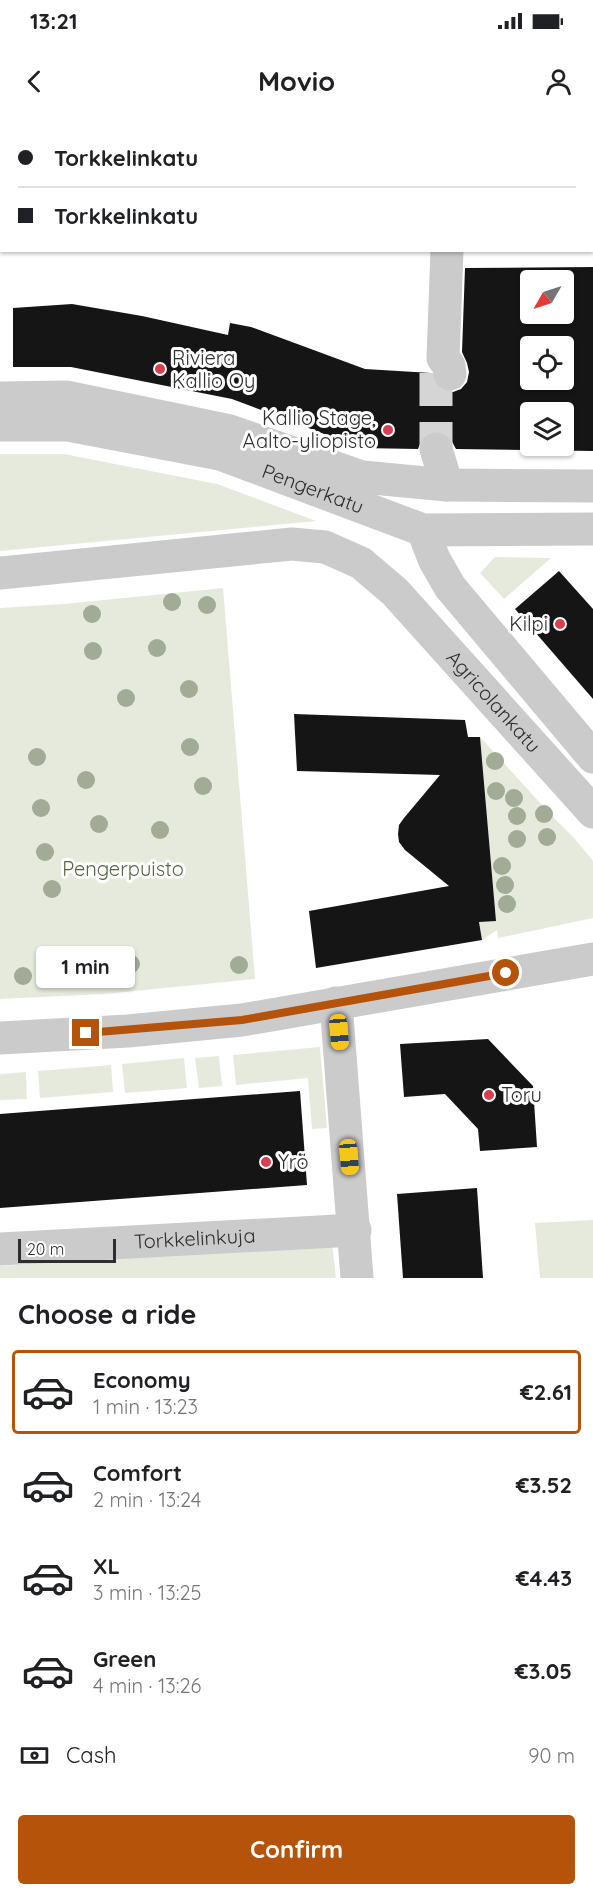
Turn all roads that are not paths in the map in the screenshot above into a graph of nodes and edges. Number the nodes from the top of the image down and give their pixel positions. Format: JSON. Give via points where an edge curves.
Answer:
{"nodes":[{"id":1,"x":447,"y":252,"type":"edge"},
{"id":2,"x":443,"y":368,"type":"tunnel mouth"},
{"id":3,"x":0,"y":398,"type":"edge"},
{"id":4,"x":0,"y":425,"type":"edge"},
{"id":5,"x":443,"y":449,"type":"tunnel mouth"},
{"id":6,"x":447,"y":485,"type":"junction"},
{"id":7,"x":593,"y":486,"type":"edge"},
{"id":8,"x":593,"y":529,"type":"edge"},
{"id":9,"x":423,"y":530,"type":"junction"},
{"id":10,"x":0,"y":573,"type":"edge"},
{"id":11,"x":593,"y":757,"type":"edge"},
{"id":12,"x":593,"y":812,"type":"edge"},
{"id":13,"x":593,"y":958,"type":"edge"},
{"id":14,"x":336,"y":1003,"type":"junction"},
{"id":15,"x":0,"y":1038,"type":"edge"},
{"id":16,"x":355,"y":1230,"type":"junction"},
{"id":17,"x":0,"y":1249,"type":"edge"},
{"id":18,"x":357,"y":1278,"type":"edge"}],
"edges":[{"from":1,"to":2,"type":"street"},
{"from":3,"to":6,"type":"street","name":"Pengerkatu","via":[[66,397],[230,431],[362,477]]},
{"from":4,"to":9,"type":"street","name":"Pengerkatu","via":[[68,425],[220,454]]},
{"from":5,"to":6,"type":"street"},
{"from":6,"to":7,"type":"street","name":"Pengerkatu"},
{"from":8,"to":9,"type":"street","name":"Pengerkatu"},
{"from":9,"to":11,"type":"street","name":"Agricolankatu","via":[[450,587]]},
{"from":10,"to":12,"type":"street","name":"Agricolankatu","via":[[292,544],[325,547],[361,563],[395,592]]},
{"from":13,"to":14,"type":"street"},
{"from":14,"to":15,"type":"street","via":[[242,1020]]},
{"from":14,"to":16,"type":"street"},
{"from":16,"to":17,"type":"street","name":"Torkkelinkuja"},
{"from":16,"to":18,"type":"street"}]}
